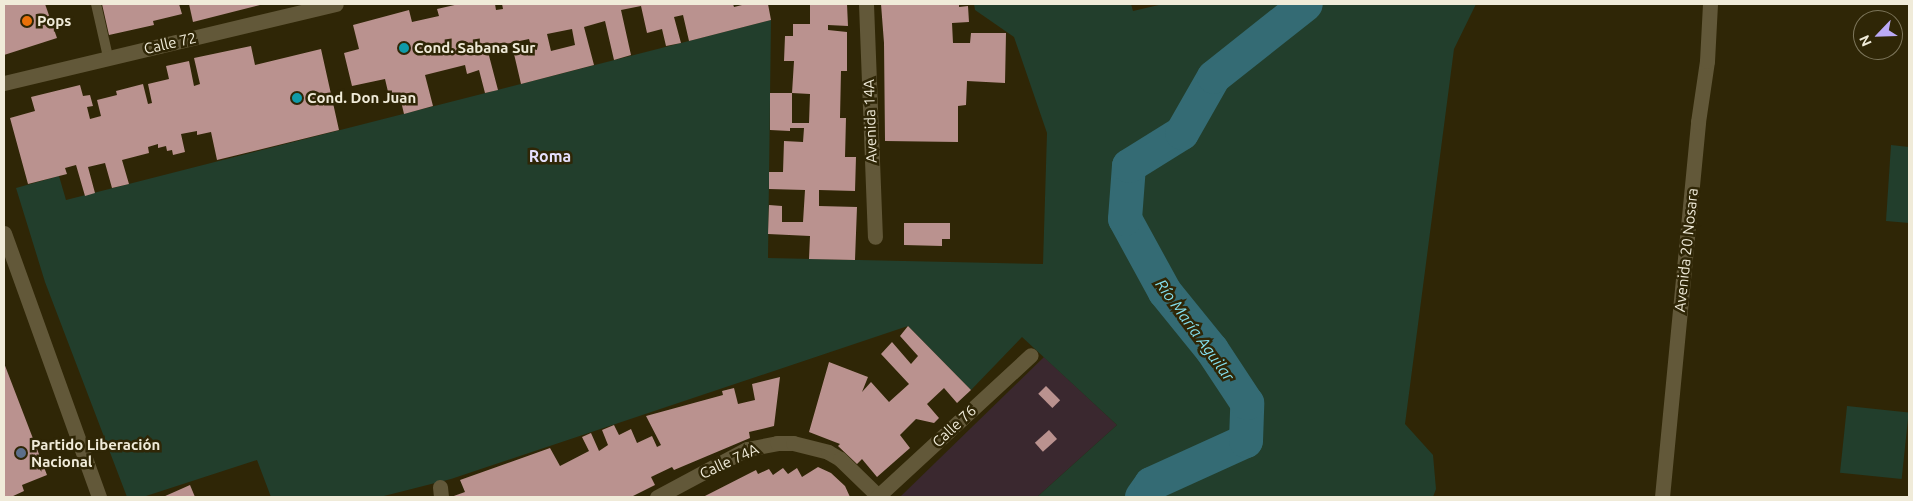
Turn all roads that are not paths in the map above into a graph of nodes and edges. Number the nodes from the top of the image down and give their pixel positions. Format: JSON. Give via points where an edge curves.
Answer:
{"nodes":[{"id":1,"x":96,"y":4,"type":"edge"},
{"id":2,"x":336,"y":4,"type":"edge"},
{"id":3,"x":866,"y":4,"type":"edge"},
{"id":4,"x":1710,"y":4,"type":"edge"},
{"id":5,"x":108,"y":57,"type":"junction"},
{"id":6,"x":4,"y":83,"type":"edge"},
{"id":7,"x":4,"y":233,"type":"edge"},
{"id":8,"x":875,"y":237,"type":"dead end"},
{"id":9,"x":1031,"y":355,"type":"dead end"},
{"id":10,"x":99,"y":497,"type":"edge"},
{"id":11,"x":657,"y":497,"type":"edge"},
{"id":12,"x":877,"y":497,"type":"edge"},
{"id":13,"x":1662,"y":497,"type":"edge"}],
"edges":[{"from":1,"to":5,"type":"lane"},
{"from":2,"to":5,"type":"street","name":"Calle 72"},
{"from":3,"to":8,"type":"street","name":"Avenida 14A"},
{"from":4,"to":13,"type":"street","name":"Avenida 20 Nosara"},
{"from":5,"to":6,"type":"street","name":"Calle 72"},
{"from":7,"to":10,"type":"street"},
{"from":9,"to":12,"type":"street","name":"Calle 76"},
{"from":11,"to":12,"type":"street","name":"Calle 74A","via":[[747,449],[794,443],[828,452],[840,459]]}]}
